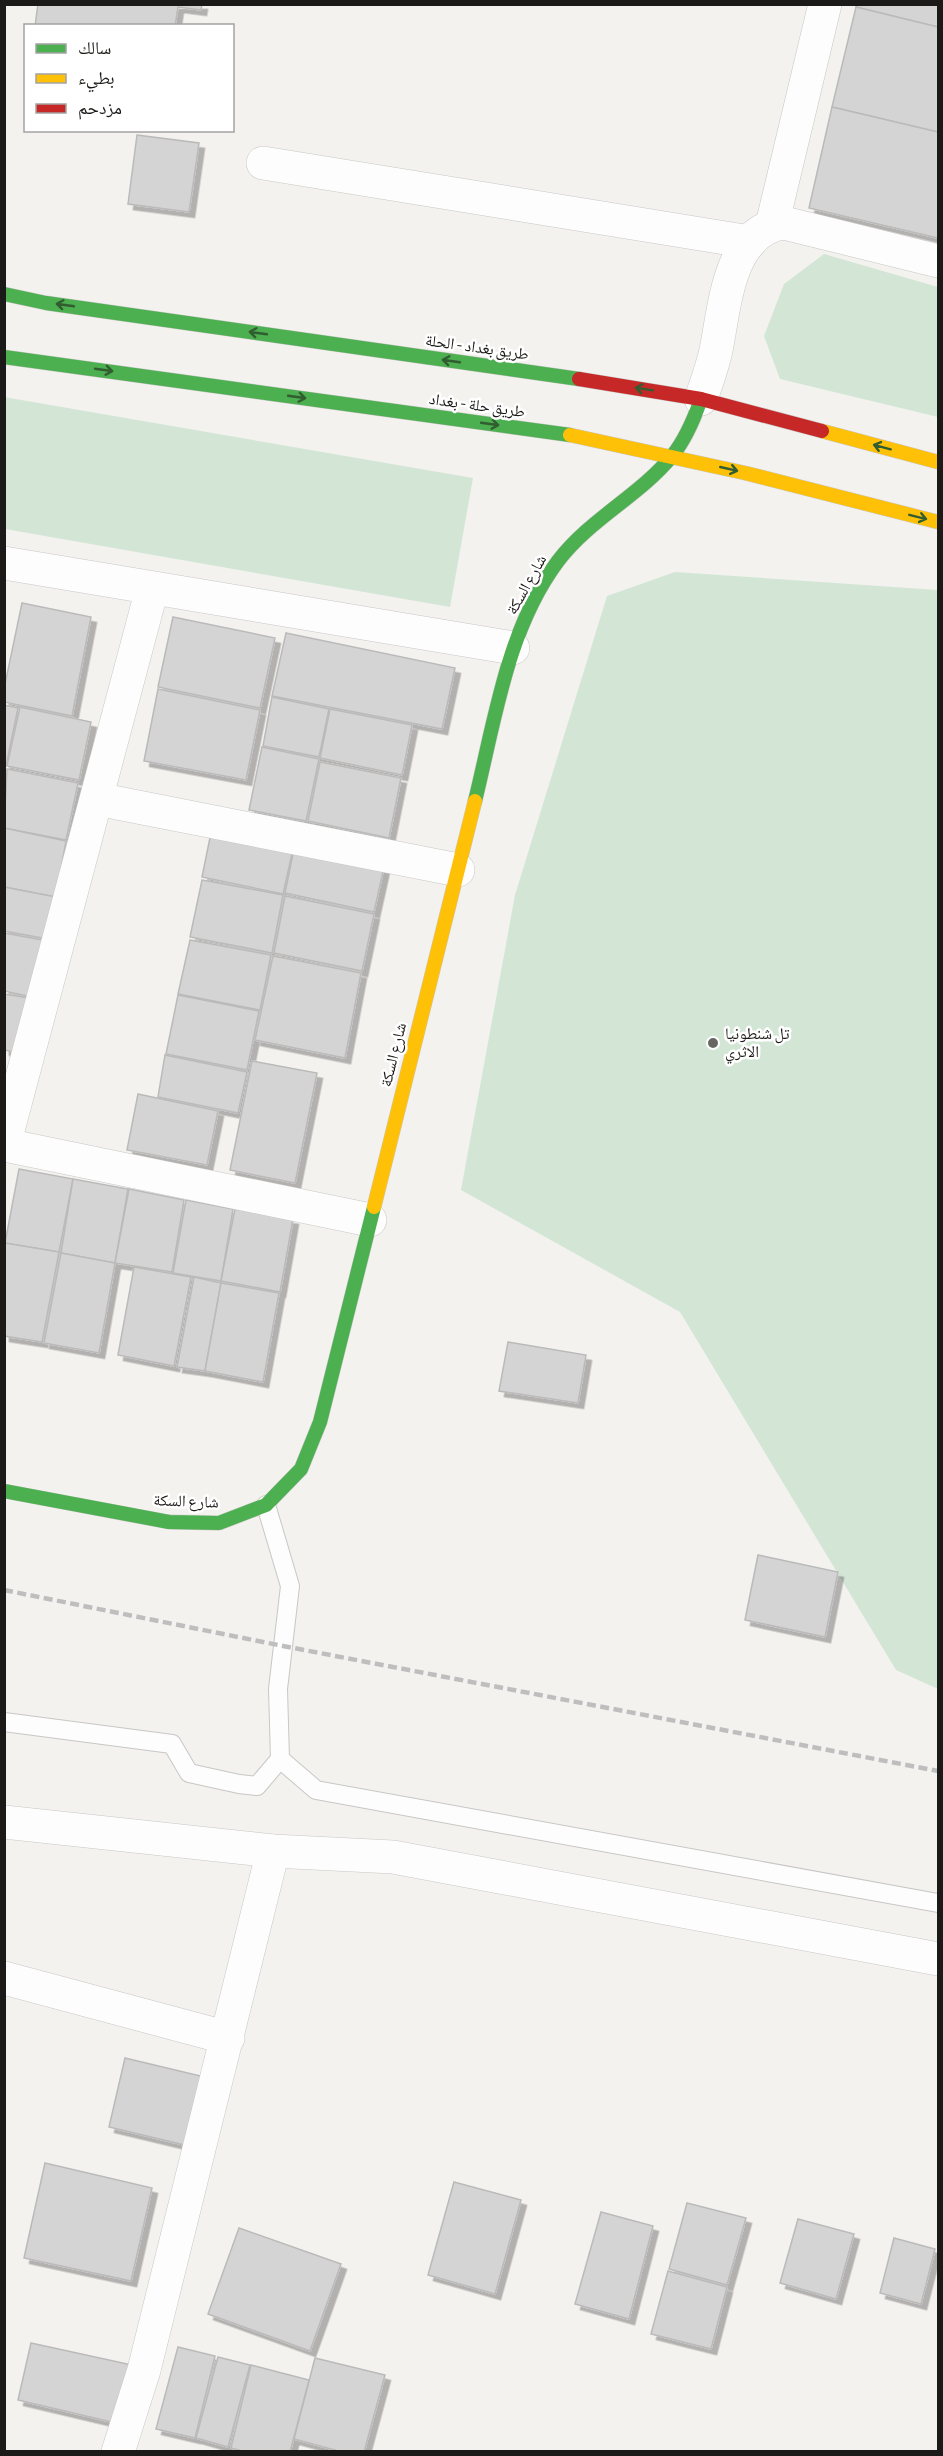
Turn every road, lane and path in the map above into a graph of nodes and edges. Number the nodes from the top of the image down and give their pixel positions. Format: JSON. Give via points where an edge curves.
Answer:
{"nodes":[{"id":1,"x":825,"y":4,"type":"edge"},
{"id":2,"x":263,"y":163,"type":"dead end"},
{"id":3,"x":761,"y":233,"type":"junction"},
{"id":4,"x":939,"y":261,"type":"edge"},
{"id":5,"x":4,"y":294,"type":"edge"},
{"id":6,"x":4,"y":357,"type":"edge"},
{"id":7,"x":701,"y":399,"type":"junction"},
{"id":8,"x":672,"y":456,"type":"junction"},
{"id":9,"x":939,"y":462,"type":"edge"},
{"id":10,"x":939,"y":522,"type":"edge"},
{"id":11,"x":4,"y":563,"type":"edge"},
{"id":12,"x":152,"y":589,"type":"junction"},
{"id":13,"x":513,"y":648,"type":"junction"},
{"id":14,"x":97,"y":799,"type":"junction"},
{"id":15,"x":458,"y":870,"type":"junction"},
{"id":16,"x":5,"y":1145,"type":"edge"},
{"id":17,"x":370,"y":1220,"type":"junction"},
{"id":18,"x":4,"y":1491,"type":"edge"},
{"id":19,"x":266,"y":1505,"type":"junction"},
{"id":20,"x":4,"y":1722,"type":"edge"},
{"id":21,"x":280,"y":1759,"type":"junction"},
{"id":22,"x":4,"y":1822,"type":"edge"},
{"id":23,"x":273,"y":1851,"type":"junction"},
{"id":24,"x":939,"y":1903,"type":"edge"},
{"id":25,"x":939,"y":1959,"type":"edge"},
{"id":26,"x":4,"y":1978,"type":"edge"},
{"id":27,"x":228,"y":2038,"type":"junction"},
{"id":28,"x":118,"y":2451,"type":"edge"}],
"edges":[{"from":1,"to":3,"type":"street"},
{"from":2,"to":3,"type":"street"},
{"from":3,"to":4,"type":"street","via":[[784,223]]},
{"from":3,"to":7,"type":"street","via":[[730,279]]},
{"from":7,"to":5,"type":"main road","name":"طريق بغداد - الحلة","one_way":true},
{"from":6,"to":8,"type":"main road","name":"طريق حلة - بغداد","one_way":true,"via":[[583,437]]},
{"from":7,"to":8,"type":"main road","name":"شارع السكة"},
{"from":9,"to":7,"type":"main road","name":"طريق بغداد - الحلة","one_way":true},
{"from":8,"to":10,"type":"main road","name":"طريق حلة - بغداد","one_way":true},
{"from":8,"to":13,"type":"main road","name":"شارع السكة","via":[[596,521],[561,558],[533,601]]},
{"from":11,"to":12,"type":"street"},
{"from":12,"to":13,"type":"street"},
{"from":12,"to":14,"type":"street"},
{"from":13,"to":15,"type":"main road","name":"شارع السكة"},
{"from":14,"to":15,"type":"street"},
{"from":14,"to":16,"type":"street"},
{"from":15,"to":17,"type":"main road","name":"شارع السكة"},
{"from":16,"to":17,"type":"street"},
{"from":17,"to":19,"type":"main road","name":"شارع السكة","via":[[320,1422],[301,1469]]},
{"from":18,"to":19,"type":"main road","name":"شارع السكة","via":[[169,1522],[219,1523]]},
{"from":19,"to":21,"type":"lane","via":[[290,1586],[278,1689]]},
{"from":20,"to":21,"type":"lane","via":[[172,1744],[189,1773],[238,1784],[257,1786]]},
{"from":21,"to":24,"type":"lane","via":[[316,1790]]},
{"from":22,"to":23,"type":"street"},
{"from":23,"to":25,"type":"street","via":[[393,1857]]},
{"from":23,"to":27,"type":"street"},
{"from":26,"to":27,"type":"street"},
{"from":27,"to":28,"type":"street","via":[[144,2370]]}]}
